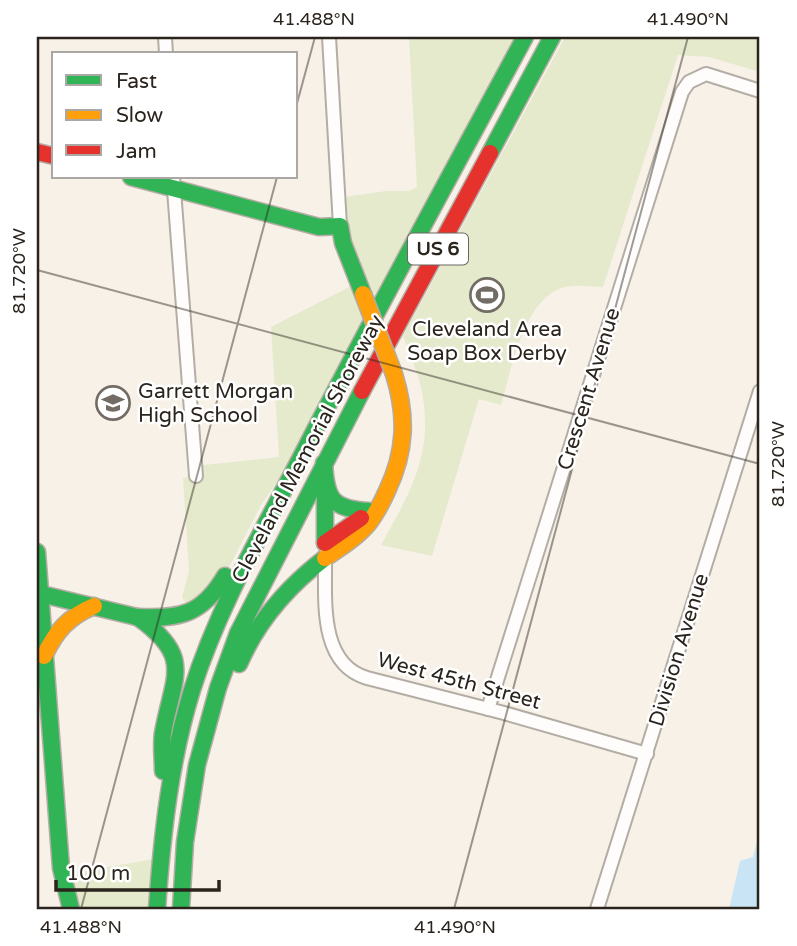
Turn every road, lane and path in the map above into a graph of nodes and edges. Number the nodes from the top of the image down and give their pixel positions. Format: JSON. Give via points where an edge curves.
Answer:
{"nodes":[{"id":1,"x":329,"y":37,"type":"edge"},
{"id":2,"x":525,"y":37,"type":"edge"},
{"id":3,"x":552,"y":37,"type":"edge"},
{"id":4,"x":760,"y":91,"type":"edge"},
{"id":5,"x":140,"y":178,"type":"edge"},
{"id":6,"x":174,"y":182,"type":"edge"},
{"id":7,"x":340,"y":226,"type":"junction"},
{"id":8,"x":760,"y":391,"type":"edge"},
{"id":9,"x":318,"y":421,"type":"junction"},
{"id":10,"x":324,"y":461,"type":"junction"},
{"id":11,"x":196,"y":477,"type":"dead end"},
{"id":12,"x":325,"y":489,"type":"junction"},
{"id":13,"x":385,"y":495,"type":"junction"},
{"id":14,"x":369,"y":511,"type":"junction"},
{"id":15,"x":325,"y":551,"type":"junction"},
{"id":16,"x":37,"y":552,"type":"edge"},
{"id":17,"x":38,"y":593,"type":"edge"},
{"id":18,"x":94,"y":606,"type":"junction"},
{"id":19,"x":137,"y":617,"type":"junction"},
{"id":20,"x":44,"y":656,"type":"junction"},
{"id":21,"x":488,"y":709,"type":"junction"},
{"id":22,"x":647,"y":754,"type":"junction"},
{"id":23,"x":163,"y":826,"type":"junction"},
{"id":24,"x":71,"y":909,"type":"edge"},
{"id":25,"x":157,"y":909,"type":"edge"},
{"id":26,"x":181,"y":909,"type":"edge"},
{"id":27,"x":191,"y":909,"type":"edge"},
{"id":28,"x":597,"y":909,"type":"edge"}],
"edges":[{"from":1,"to":7,"type":"street"},
{"from":2,"to":9,"type":"main road","name":"Cleveland Memorial Shoreway","number":"US 6"},
{"from":3,"to":10,"type":"main road","name":"Cleveland Memorial Shoreway","number":"US 6"},
{"from":4,"to":21,"type":"street","name":"Crescent Avenue","via":[[706,74],[689,82],[682,92]]},
{"from":5,"to":6,"type":"main road"},
{"from":6,"to":7,"type":"main road","via":[[319,227]]},
{"from":6,"to":11,"type":"street"},
{"from":7,"to":13,"type":"main road","bridge":true,"via":[[402,399],[405,431],[400,464]]},
{"from":8,"to":22,"type":"street","name":"Division Avenue"},
{"from":9,"to":19,"type":"main road","via":[[261,506],[211,598],[192,613],[177,617]]},
{"from":9,"to":23,"type":"main road","name":"Cleveland Memorial Shoreway","number":"US 6","via":[[213,633],[181,729]]},
{"from":10,"to":12,"type":"main road"},
{"from":10,"to":26,"type":"main road","name":"Cleveland Memorial Shoreway","number":"US 6","via":[[254,598],[218,688],[192,794]]},
{"from":12,"to":14,"type":"main road","via":[[344,508]]},
{"from":12,"to":15,"type":"main road"},
{"from":13,"to":14,"type":"main road"},
{"from":13,"to":15,"type":"main road","via":[[367,525]]},
{"from":14,"to":15,"type":"main road"},
{"from":15,"to":21,"type":"street","name":"West 45th Street","via":[[330,635],[349,669],[362,677]]},
{"from":15,"to":27,"type":"main road","via":[[284,593],[242,658],[207,775]]},
{"from":16,"to":17,"type":"main road"},
{"from":17,"to":18,"type":"main road"},
{"from":17,"to":20,"type":"main road"},
{"from":18,"to":19,"type":"main road"},
{"from":18,"to":20,"type":"main road","via":[[63,622]]},
{"from":19,"to":23,"type":"main road","via":[[162,635],[176,663],[163,736]]},
{"from":20,"to":24,"type":"main road","via":[[61,868]]},
{"from":21,"to":22,"type":"street","name":"West 45th Street"},
{"from":22,"to":28,"type":"street","name":"Division Avenue"},
{"from":23,"to":25,"type":"main road","name":"Cleveland Memorial Shoreway","number":"US 6"}]}
